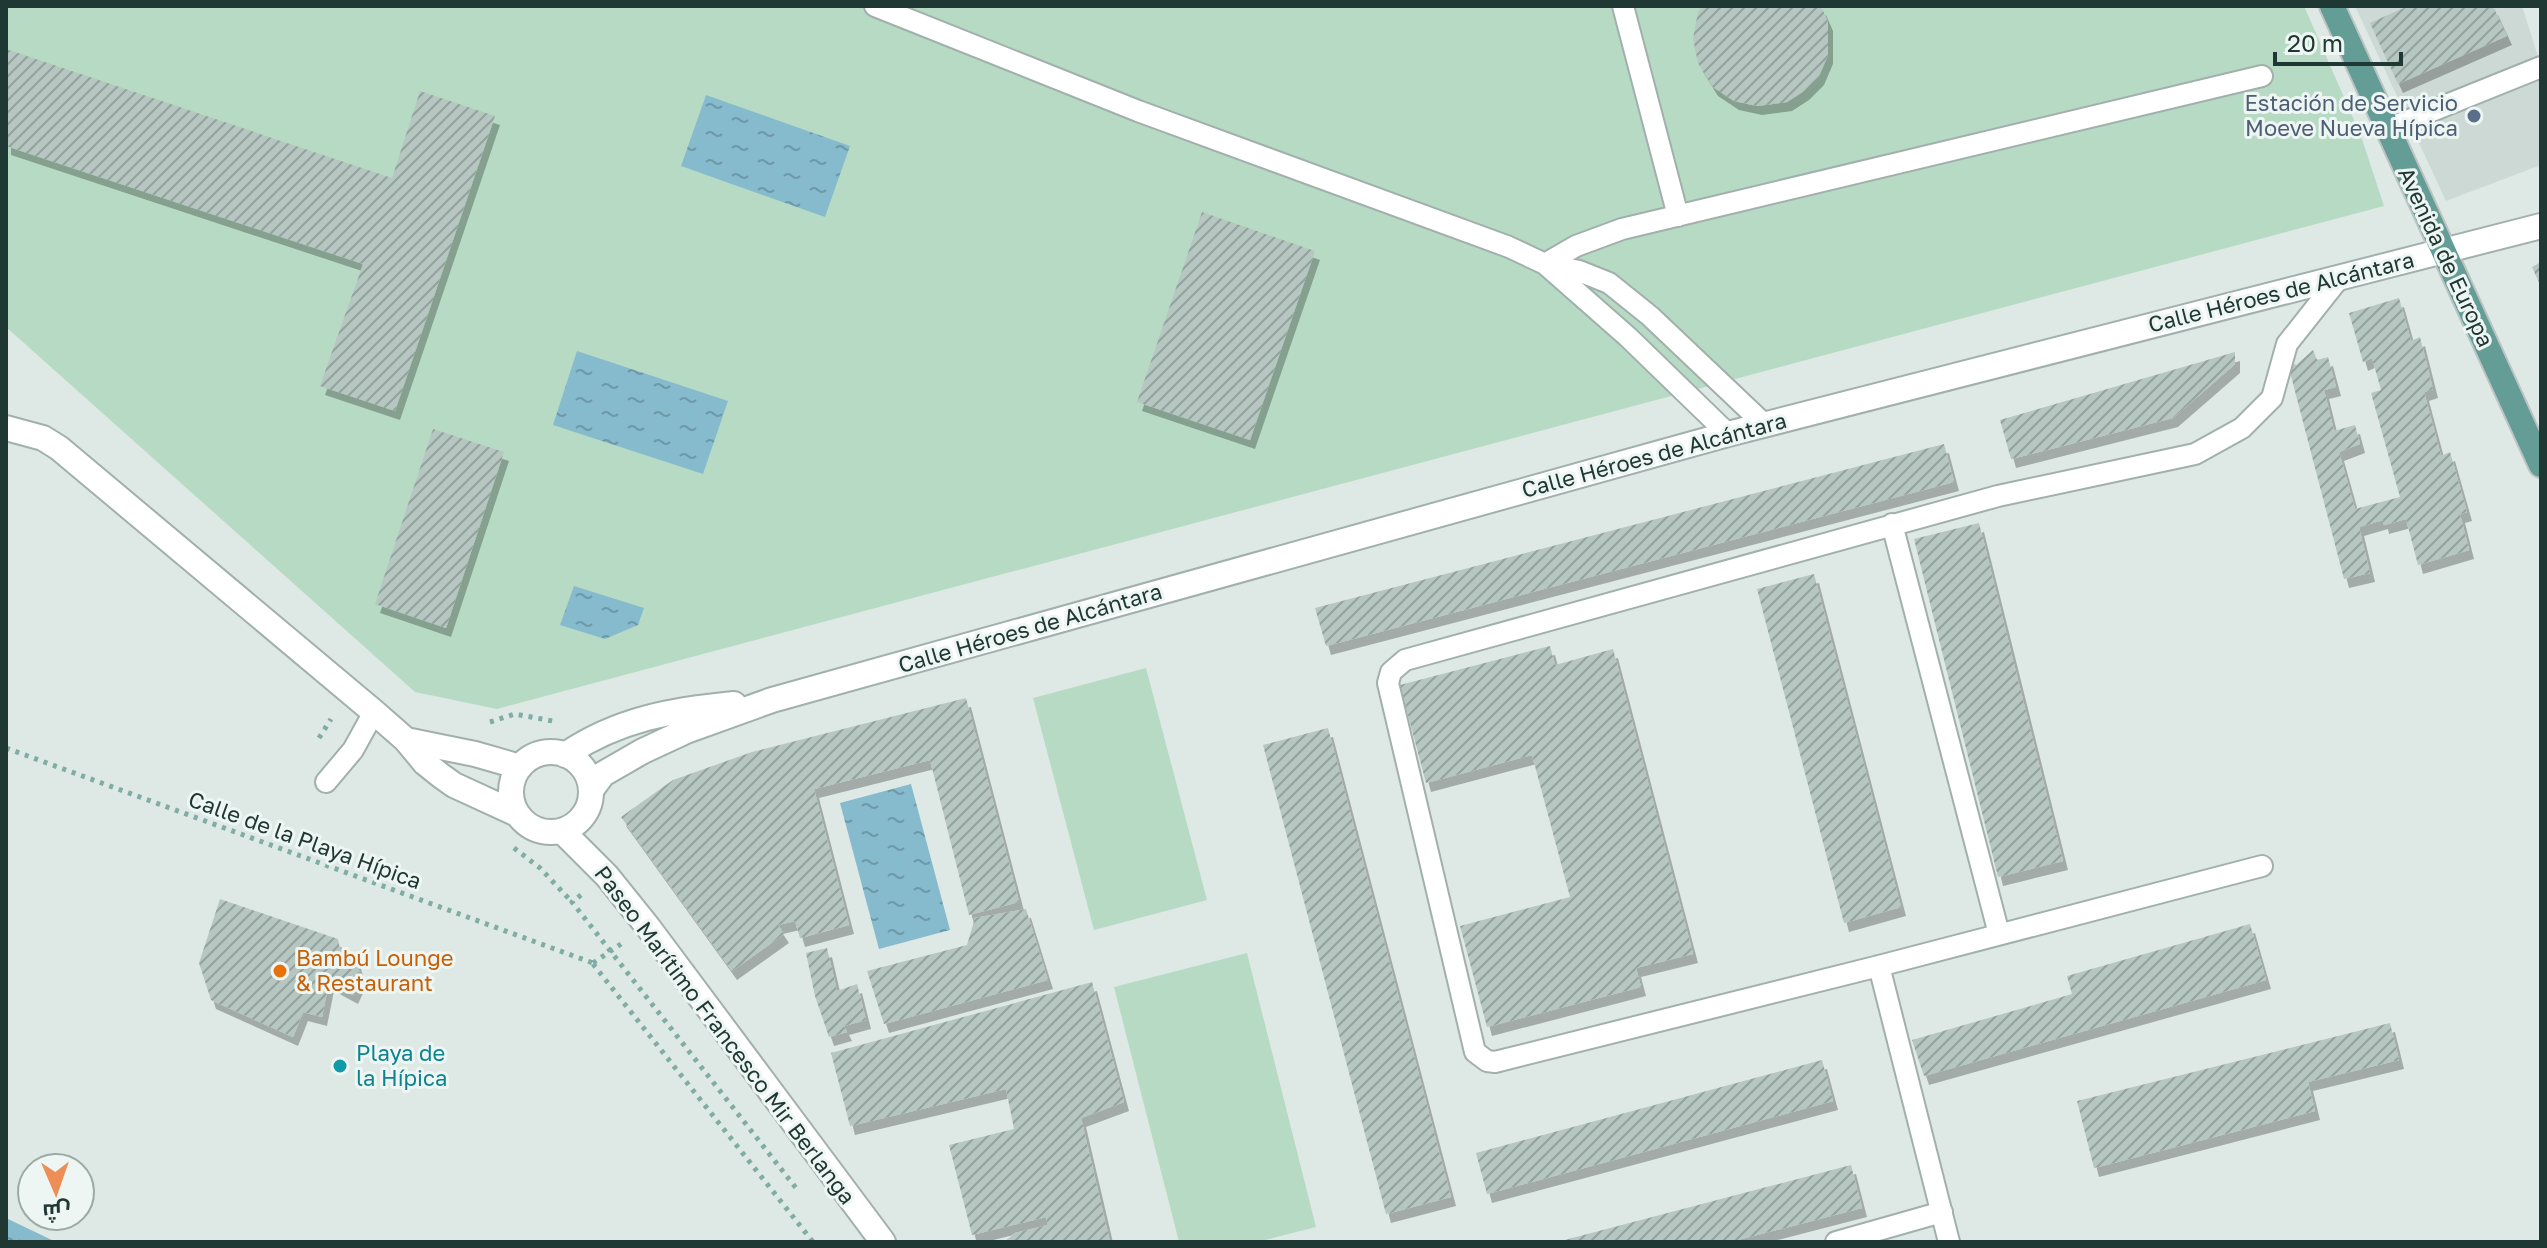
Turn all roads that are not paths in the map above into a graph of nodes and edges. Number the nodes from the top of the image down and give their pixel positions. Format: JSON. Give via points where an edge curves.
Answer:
{"nodes":[{"id":1,"x":875,"y":6,"type":"edge"},
{"id":2,"x":1623,"y":6,"type":"edge"},
{"id":3,"x":2332,"y":6,"type":"edge"},
{"id":4,"x":2541,"y":67,"type":"edge"},
{"id":5,"x":2262,"y":76,"type":"dead end"},
{"id":6,"x":2387,"y":129,"type":"junction"},
{"id":7,"x":1678,"y":216,"type":"junction"},
{"id":8,"x":2541,"y":226,"type":"edge"},
{"id":9,"x":2442,"y":251,"type":"junction"},
{"id":10,"x":1545,"y":264,"type":"junction"},
{"id":11,"x":2340,"y":277,"type":"junction"},
{"id":12,"x":1765,"y":425,"type":"junction"},
{"id":13,"x":6,"y":428,"type":"edge"},
{"id":14,"x":1728,"y":434,"type":"junction"},
{"id":15,"x":2541,"y":465,"type":"edge"},
{"id":16,"x":1892,"y":524,"type":"junction"},
{"id":17,"x":772,"y":700,"type":"junction"},
{"id":18,"x":374,"y":712,"type":"junction"},
{"id":19,"x":406,"y":740,"type":"junction"},
{"id":20,"x":565,"y":755,"type":"junction"},
{"id":21,"x":520,"y":767,"type":"junction"},
{"id":22,"x":326,"y":782,"type":"dead end"},
{"id":23,"x":591,"y":790,"type":"junction"},
{"id":24,"x":517,"y":814,"type":"junction"},
{"id":25,"x":562,"y":831,"type":"junction"},
{"id":26,"x":2262,"y":866,"type":"dead end"},
{"id":27,"x":1999,"y":934,"type":"junction"},
{"id":28,"x":1879,"y":966,"type":"junction"},
{"id":29,"x":1942,"y":1212,"type":"junction"},
{"id":30,"x":883,"y":1242,"type":"edge"},
{"id":31,"x":1836,"y":1242,"type":"edge"},
{"id":32,"x":1949,"y":1242,"type":"edge"}],
"edges":[{"from":1,"to":10,"type":"lane"},
{"from":2,"to":7,"type":"lane"},
{"from":3,"to":6,"type":"main road","name":"Avenida de Europa"},
{"from":4,"to":6,"type":"lane"},
{"from":5,"to":7,"type":"lane"},
{"from":6,"to":9,"type":"main road","name":"Avenida de Europa"},
{"from":7,"to":10,"type":"lane","via":[[1598,236]]},
{"from":8,"to":9,"type":"street","name":"Calle Héroes de Alcántara"},
{"from":9,"to":11,"type":"street","name":"Calle Héroes de Alcántara"},
{"from":9,"to":15,"type":"main road","name":"Avenida de Europa"},
{"from":10,"to":12,"type":"lane","via":[[1609,283],[1631,299]]},
{"from":10,"to":14,"type":"lane"},
{"from":11,"to":12,"type":"street","name":"Calle Héroes de Alcántara"},
{"from":11,"to":16,"type":"lane","via":[[2287,344],[2272,398],[2242,428],[2195,454]]},
{"from":12,"to":14,"type":"street","name":"Calle Héroes de Alcántara"},
{"from":13,"to":18,"type":"street","via":[[59,448]]},
{"from":14,"to":17,"type":"street","name":"Calle Héroes de Alcántara"},
{"from":16,"to":27,"type":"lane"},
{"from":16,"to":28,"type":"lane","via":[[1405,660],[1391,672],[1388,683],[1475,1052],[1481,1058],[1495,1062]]},
{"from":17,"to":20,"type":"street","via":[[673,710],[628,723]]},
{"from":17,"to":23,"type":"street","via":[[643,751],[603,774]]},
{"from":18,"to":19,"type":"street"},
{"from":18,"to":22,"type":"lane","via":[[353,750]]},
{"from":19,"to":21,"type":"street"},
{"from":19,"to":24,"type":"street","via":[[454,785]]},
{"from":20,"to":21,"type":"street","via":[[541,753]]},
{"from":20,"to":23,"type":"street","via":[[584,769]]},
{"from":21,"to":24,"type":"street","via":[[511,790]]},
{"from":23,"to":25,"type":"street","via":[[581,819]]},
{"from":24,"to":25,"type":"street","via":[[528,826]]},
{"from":25,"to":30,"type":"street","name":"Paseo Marítimo Francesco Mir Berlanga","via":[[648,927]]},
{"from":26,"to":27,"type":"lane"},
{"from":27,"to":28,"type":"lane"},
{"from":28,"to":29,"type":"lane"},
{"from":29,"to":31,"type":"lane"},
{"from":29,"to":32,"type":"lane"}]}
